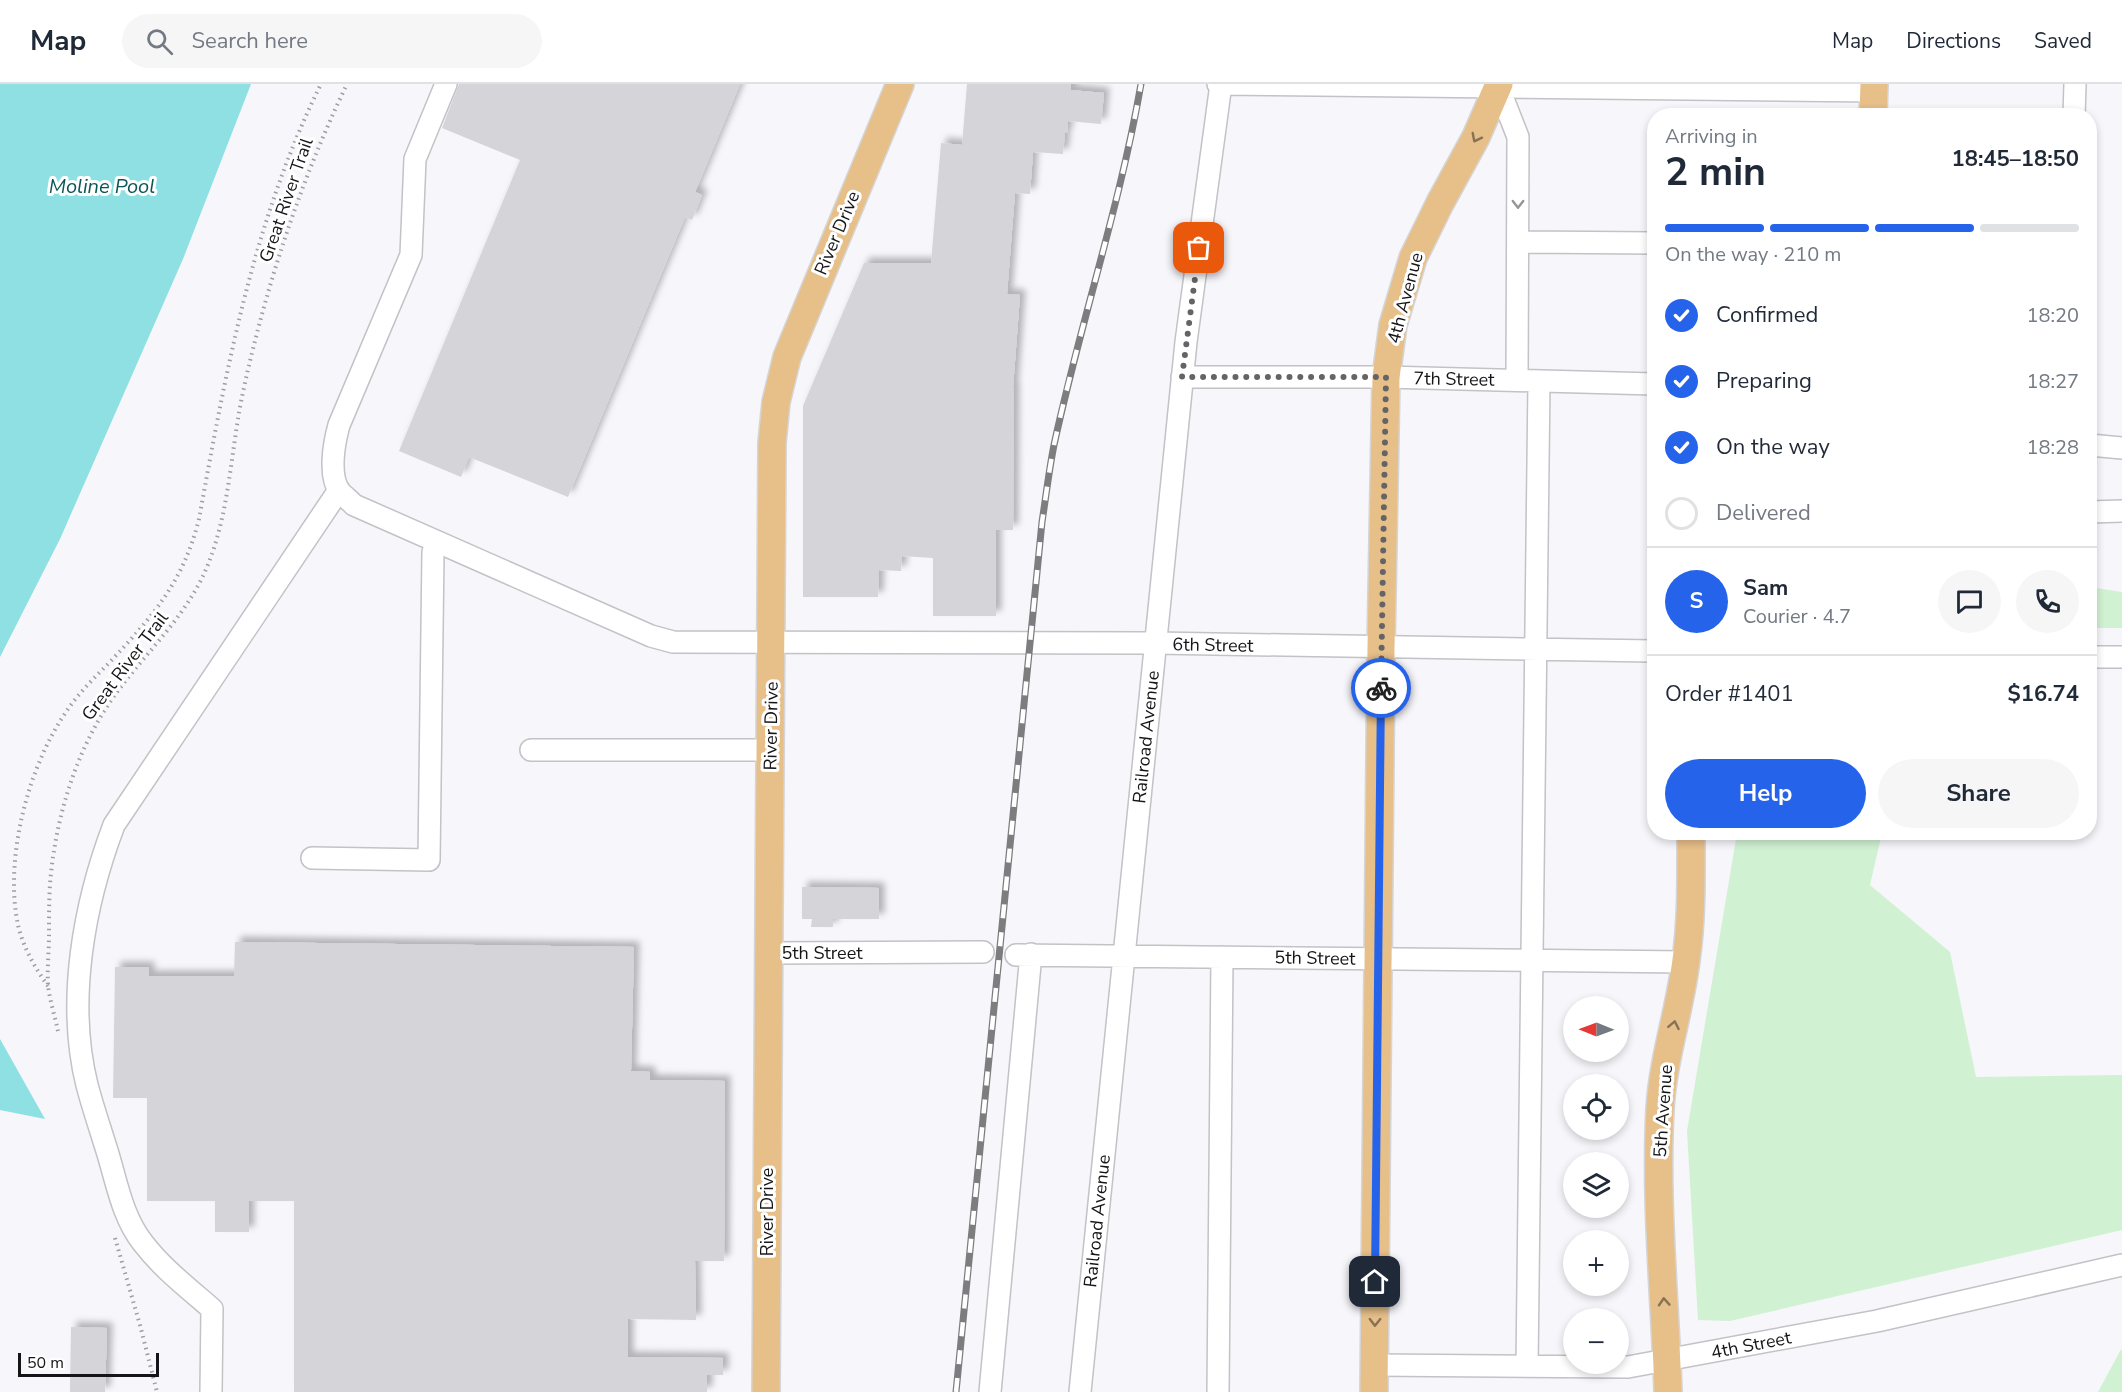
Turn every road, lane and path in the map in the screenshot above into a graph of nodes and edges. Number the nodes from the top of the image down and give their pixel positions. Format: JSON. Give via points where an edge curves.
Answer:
{"nodes":[{"id":1,"x":321,"y":84,"type":"edge"},
{"id":2,"x":347,"y":84,"type":"edge"},
{"id":3,"x":446,"y":84,"type":"edge"},
{"id":4,"x":900,"y":84,"type":"edge"},
{"id":5,"x":1219,"y":84,"type":"edge"},
{"id":6,"x":2075,"y":84,"type":"edge"},
{"id":7,"x":1499,"y":85,"type":"edge"},
{"id":8,"x":1874,"y":97,"type":"edge"},
{"id":9,"x":2074,"y":108,"type":"edge"},
{"id":10,"x":1518,"y":242,"type":"junction"},
{"id":11,"x":1647,"y":243,"type":"edge"},
{"id":12,"x":1182,"y":377,"type":"junction"},
{"id":13,"x":1386,"y":377,"type":"junction"},
{"id":14,"x":1517,"y":380,"type":"junction"},
{"id":15,"x":1539,"y":381,"type":"junction"},
{"id":16,"x":1647,"y":384,"type":"edge"},
{"id":17,"x":2097,"y":446,"type":"edge"},
{"id":18,"x":2122,"y":448,"type":"edge"},
{"id":19,"x":339,"y":490,"type":"junction"},
{"id":20,"x":2122,"y":511,"type":"edge"},
{"id":21,"x":2097,"y":512,"type":"edge"},
{"id":22,"x":438,"y":542,"type":"junction"},
{"id":23,"x":772,"y":641,"type":"junction"},
{"id":24,"x":1155,"y":643,"type":"junction"},
{"id":25,"x":1381,"y":648,"type":"junction"},
{"id":26,"x":1536,"y":650,"type":"junction"},
{"id":27,"x":1647,"y":651,"type":"edge"},
{"id":28,"x":2097,"y":657,"type":"edge"},
{"id":29,"x":2122,"y":657,"type":"edge"},
{"id":30,"x":531,"y":750,"type":"dead end"},
{"id":31,"x":771,"y":750,"type":"junction"},
{"id":32,"x":1691,"y":840,"type":"edge"},
{"id":33,"x":312,"y":858,"type":"dead end"},
{"id":34,"x":983,"y":952,"type":"dead end"},
{"id":35,"x":769,"y":953,"type":"junction"},
{"id":36,"x":1125,"y":955,"type":"junction"},
{"id":37,"x":1222,"y":957,"type":"junction"},
{"id":38,"x":1378,"y":958,"type":"junction"},
{"id":39,"x":1532,"y":961,"type":"junction"},
{"id":40,"x":1686,"y":962,"type":"junction"},
{"id":41,"x":2122,"y":1265,"type":"edge"},
{"id":42,"x":1668,"y":1361,"type":"junction"},
{"id":43,"x":1374,"y":1365,"type":"junction"},
{"id":44,"x":1527,"y":1366,"type":"junction"},
{"id":45,"x":211,"y":1392,"type":"edge"},
{"id":46,"x":766,"y":1392,"type":"edge"},
{"id":47,"x":990,"y":1392,"type":"edge"},
{"id":48,"x":1080,"y":1392,"type":"edge"},
{"id":49,"x":1218,"y":1392,"type":"edge"},
{"id":50,"x":1374,"y":1392,"type":"edge"},
{"id":51,"x":1668,"y":1392,"type":"edge"}],
"edges":[{"from":1,"to":2,"type":"path","name":"Great River Trail","via":[[255,252],[225,378],[199,519],[182,571],[148,620],[65,712],[29,790],[18,843],[15,904],[24,942],[48,987],[50,886],[60,823],[72,780],[90,735],[110,703],[186,606],[209,562],[221,524],[243,394],[272,284],[305,179]]},
{"from":3,"to":19,"type":"street","via":[[415,159],[411,255],[334,443],[333,465]]},
{"from":4,"to":23,"type":"main road","name":"River Drive","via":[[802,317],[776,402],[772,443]]},
{"from":5,"to":7,"type":"street"},
{"from":5,"to":12,"type":"street","name":"Railroad Avenue"},
{"from":6,"to":9,"type":"street"},
{"from":7,"to":8,"type":"street"},
{"from":7,"to":10,"type":"street","one_way":true,"via":[[1518,137]]},
{"from":7,"to":13,"type":"main road","name":"4th Avenue","one_way":true,"via":[[1413,258],[1394,325]]},
{"from":10,"to":11,"type":"street"},
{"from":10,"to":14,"type":"street"},
{"from":12,"to":13,"type":"street","name":"7th Street"},
{"from":12,"to":24,"type":"street","name":"Railroad Avenue"},
{"from":13,"to":14,"type":"street","name":"7th Street"},
{"from":13,"to":25,"type":"main road","name":"4th Avenue"},
{"from":14,"to":15,"type":"street","name":"7th Street"},
{"from":15,"to":16,"type":"street","name":"7th Street"},
{"from":15,"to":26,"type":"street"},
{"from":17,"to":18,"type":"street"},
{"from":19,"to":22,"type":"street","name":"6th Street","via":[[354,505]]},
{"from":19,"to":45,"type":"street","via":[[114,825],[100,862],[80,958],[78,1000],[86,1083],[126,1213],[141,1241],[212,1309]]},
{"from":20,"to":21,"type":"street"},
{"from":22,"to":23,"type":"street","name":"6th Street","via":[[651,636],[673,642]]},
{"from":22,"to":33,"type":"street","via":[[433,552],[429,860]]},
{"from":23,"to":24,"type":"street","name":"6th Street"},
{"from":23,"to":31,"type":"main road","name":"River Drive"},
{"from":24,"to":25,"type":"street","name":"6th Street"},
{"from":24,"to":36,"type":"street","name":"Railroad Avenue"},
{"from":25,"to":26,"type":"street","name":"6th Street"},
{"from":25,"to":38,"type":"main road","name":"4th Avenue"},
{"from":26,"to":27,"type":"street","name":"6th Street"},
{"from":26,"to":39,"type":"street"},
{"from":28,"to":29,"type":"street"},
{"from":30,"to":31,"type":"street"},
{"from":31,"to":35,"type":"main road","name":"River Drive"},
{"from":32,"to":40,"type":"main road","name":"5th Avenue"},
{"from":34,"to":35,"type":"street","name":"5th Street"},
{"from":35,"to":46,"type":"main road","name":"River Drive"},
{"from":36,"to":37,"type":"street","name":"5th Street"},
{"from":36,"to":47,"type":"street","name":"5th Street","via":[[1024,954]]},
{"from":36,"to":48,"type":"street","name":"Railroad Avenue"},
{"from":37,"to":38,"type":"street","name":"5th Street"},
{"from":37,"to":49,"type":"street"},
{"from":38,"to":39,"type":"street","name":"5th Street"},
{"from":38,"to":43,"type":"main road","name":"4th Avenue","one_way":true},
{"from":39,"to":40,"type":"street","name":"5th Street"},
{"from":39,"to":44,"type":"street"},
{"from":42,"to":40,"type":"main road","name":"5th Avenue","one_way":true,"via":[[1659,1203],[1660,1108]]},
{"from":41,"to":42,"type":"street","name":"4th Street","via":[[1877,1321]]},
{"from":42,"to":44,"type":"street","name":"4th Street","via":[[1628,1367]]},
{"from":42,"to":51,"type":"main road","name":"5th Avenue"},
{"from":43,"to":44,"type":"street","name":"4th Street"},
{"from":43,"to":50,"type":"main road","name":"4th Avenue"}]}
